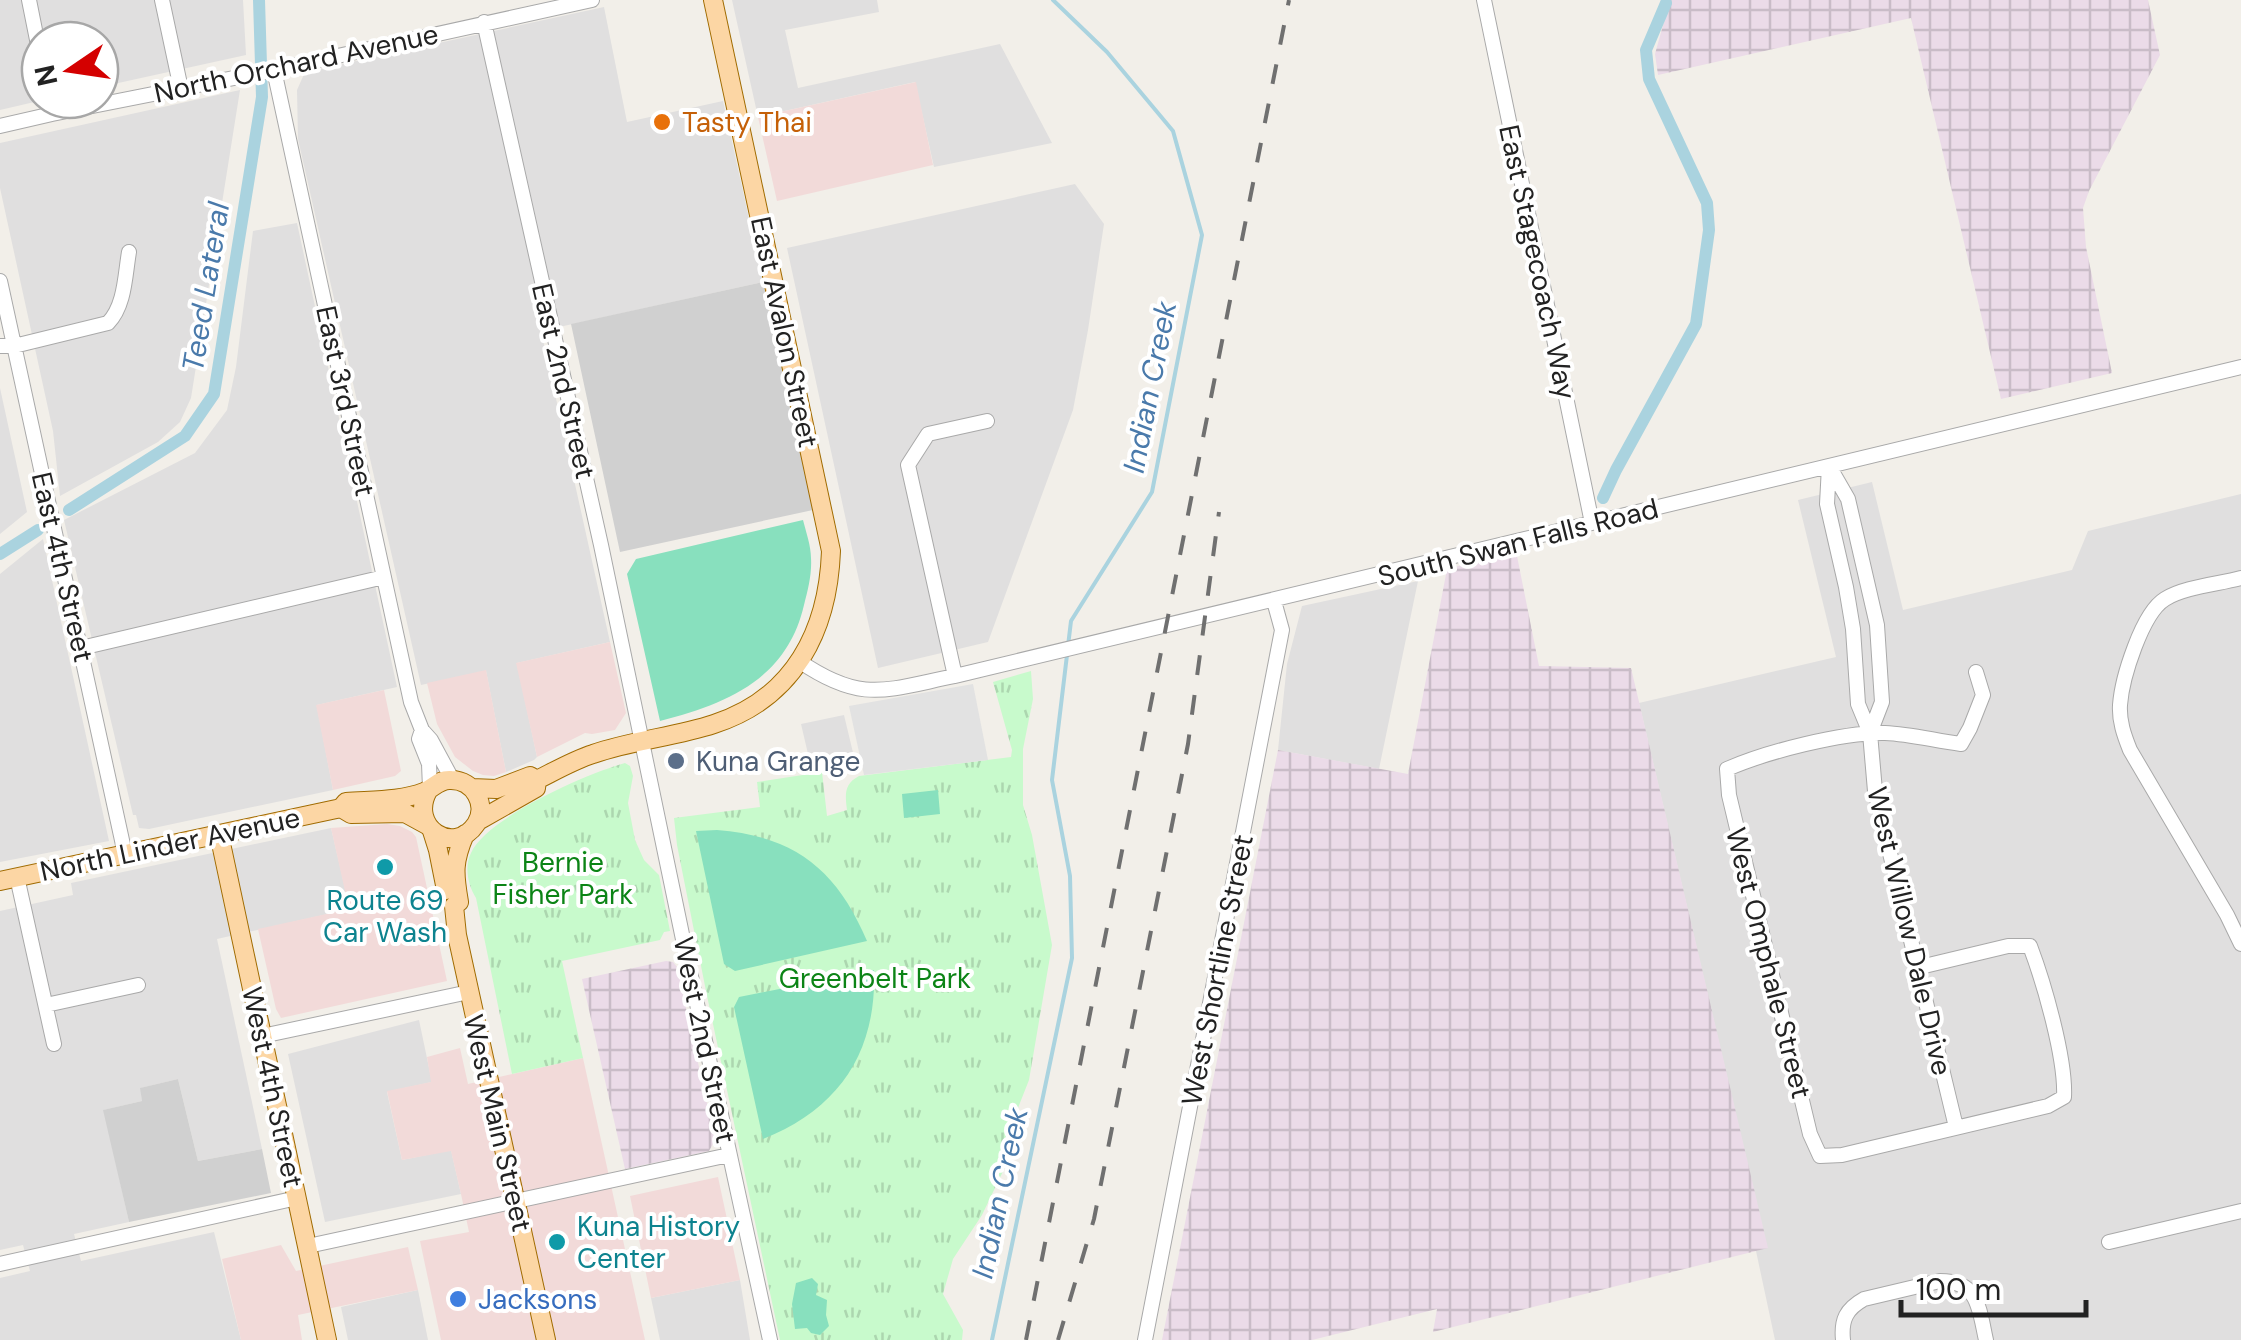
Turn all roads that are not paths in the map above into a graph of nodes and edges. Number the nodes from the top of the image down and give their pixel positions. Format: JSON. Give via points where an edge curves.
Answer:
{"nodes":[{"id":1,"x":162,"y":0,"type":"edge"},
{"id":2,"x":592,"y":0,"type":"edge"},
{"id":3,"x":713,"y":0,"type":"edge"},
{"id":4,"x":1484,"y":0,"type":"edge"},
{"id":5,"x":484,"y":22,"type":"junction"},
{"id":6,"x":267,"y":72,"type":"junction"},
{"id":7,"x":181,"y":89,"type":"junction"},
{"id":8,"x":120,"y":97,"type":"edge"},
{"id":9,"x":129,"y":252,"type":"dead end"},
{"id":10,"x":0,"y":282,"type":"edge"},
{"id":11,"x":7,"y":346,"type":"edge"},
{"id":12,"x":2241,"y":366,"type":"edge"},
{"id":13,"x":987,"y":422,"type":"dead end"},
{"id":14,"x":1830,"y":466,"type":"junction"},
{"id":15,"x":1592,"y":524,"type":"junction"},
{"id":16,"x":384,"y":577,"type":"junction"},
{"id":17,"x":2241,"y":578,"type":"edge"},
{"id":18,"x":1274,"y":600,"type":"junction"},
{"id":19,"x":81,"y":648,"type":"junction"},
{"id":20,"x":799,"y":661,"type":"junction"},
{"id":21,"x":1976,"y":672,"type":"dead end"},
{"id":22,"x":955,"y":676,"type":"junction"},
{"id":23,"x":422,"y":730,"type":"junction"},
{"id":24,"x":1870,"y":733,"type":"junction"},
{"id":25,"x":643,"y":740,"type":"junction"},
{"id":26,"x":452,"y":780,"type":"junction"},
{"id":27,"x":538,"y":780,"type":"junction"},
{"id":28,"x":472,"y":788,"type":"junction"},
{"id":29,"x":429,"y":790,"type":"junction"},
{"id":30,"x":341,"y":808,"type":"junction"},
{"id":31,"x":430,"y":828,"type":"junction"},
{"id":32,"x":471,"y":828,"type":"junction"},
{"id":33,"x":218,"y":834,"type":"junction"},
{"id":34,"x":125,"y":854,"type":"junction"},
{"id":35,"x":8,"y":879,"type":"edge"},
{"id":36,"x":454,"y":906,"type":"junction"},
{"id":37,"x":2241,"y":944,"type":"edge"},
{"id":38,"x":1916,"y":968,"type":"junction"},
{"id":39,"x":138,"y":985,"type":"dead end"},
{"id":40,"x":469,"y":992,"type":"junction"},
{"id":41,"x":46,"y":1005,"type":"junction"},
{"id":42,"x":262,"y":1036,"type":"junction"},
{"id":43,"x":54,"y":1044,"type":"dead end"},
{"id":44,"x":1956,"y":1128,"type":"junction"},
{"id":45,"x":729,"y":1155,"type":"junction"},
{"id":46,"x":298,"y":1198,"type":"junction"},
{"id":47,"x":517,"y":1202,"type":"junction"},
{"id":48,"x":2241,"y":1211,"type":"edge"},
{"id":49,"x":2109,"y":1242,"type":"dead end"},
{"id":50,"x":308,"y":1246,"type":"junction"},
{"id":51,"x":0,"y":1264,"type":"edge"},
{"id":52,"x":326,"y":1340,"type":"edge"},
{"id":53,"x":546,"y":1340,"type":"edge"},
{"id":54,"x":770,"y":1340,"type":"edge"},
{"id":55,"x":1145,"y":1340,"type":"edge"},
{"id":56,"x":1843,"y":1340,"type":"edge"},
{"id":57,"x":1986,"y":1340,"type":"edge"}],
"edges":[{"from":1,"to":7,"type":"street"},
{"from":2,"to":5,"type":"street","name":"North Orchard Avenue"},
{"from":3,"to":20,"type":"main road","name":"East Avalon Street","via":[[831,551],[825,607]]},
{"from":4,"to":15,"type":"street","name":"East Stagecoach Way"},
{"from":5,"to":6,"type":"street","name":"North Orchard Avenue"},
{"from":5,"to":25,"type":"street","name":"East 2nd Street"},
{"from":6,"to":7,"type":"street","name":"North Orchard Avenue"},
{"from":6,"to":16,"type":"street","name":"East 3rd Street"},
{"from":7,"to":8,"type":"street","name":"North Orchard Avenue"},
{"from":9,"to":11,"type":"street","via":[[120,306],[108,323]]},
{"from":10,"to":11,"type":"street","name":"East 4th Street"},
{"from":11,"to":19,"type":"street","name":"East 4th Street"},
{"from":12,"to":14,"type":"street","name":"South Swan Falls Road"},
{"from":13,"to":22,"type":"street","via":[[928,434],[908,465]]},
{"from":14,"to":15,"type":"street","name":"South Swan Falls Road"},
{"from":14,"to":24,"type":"street","name":"West Willow Dale Drive","via":[[1826,504],[1853,629],[1858,704]]},
{"from":14,"to":24,"type":"street","name":"West Willow Dale Drive","via":[[1848,499],[1877,625],[1882,702]]},
{"from":15,"to":18,"type":"street","name":"South Swan Falls Road"},
{"from":16,"to":19,"type":"street"},
{"from":16,"to":23,"type":"street","name":"East 3rd Street"},
{"from":17,"to":37,"type":"street","via":[[2174,594],[2156,605],[2144,623],[2120,708],[2130,750]]},
{"from":18,"to":22,"type":"street","name":"South Swan Falls Road"},
{"from":18,"to":55,"type":"street","name":"West Shortline Street","via":[[1282,630]]},
{"from":19,"to":34,"type":"street","name":"East 4th Street"},
{"from":20,"to":22,"type":"street","name":"South Swan Falls Road","via":[[824,678],[864,690]]},
{"from":20,"to":25,"type":"main road","via":[[787,679],[742,712]]},
{"from":21,"to":24,"type":"street","via":[[1982,695],[1961,744]]},
{"from":23,"to":26,"type":"street","name":"East 3rd Street"},
{"from":23,"to":29,"type":"street","name":"East 3rd Street"},
{"from":24,"to":38,"type":"street","name":"West Willow Dale Drive","via":[[1874,791]]},
{"from":24,"to":44,"type":"street","name":"West Omphale Street","via":[[1750,759],[1727,769],[1728,794],[1820,1156]]},
{"from":25,"to":27,"type":"main road","via":[[592,754]]},
{"from":25,"to":45,"type":"street","name":"West 2nd Street"},
{"from":26,"to":28,"type":"main road"},
{"from":26,"to":29,"type":"main road"},
{"from":27,"to":28,"type":"main road"},
{"from":27,"to":32,"type":"main road","via":[[536,788]]},
{"from":28,"to":32,"type":"main road","via":[[480,804]]},
{"from":29,"to":30,"type":"main road","name":"North Linder Avenue"},
{"from":29,"to":31,"type":"main road","via":[[422,810]]},
{"from":30,"to":31,"type":"main road","name":"North Linder Avenue","via":[[351,814],[405,813]]},
{"from":30,"to":33,"type":"main road","name":"North Linder Avenue"},
{"from":31,"to":32,"type":"main road","via":[[450,838]]},
{"from":31,"to":36,"type":"main road","name":"West Main Street","via":[[448,904]]},
{"from":32,"to":36,"type":"main road","name":"West Main Street","via":[[455,856]]},
{"from":33,"to":34,"type":"main road","name":"North Linder Avenue"},
{"from":33,"to":42,"type":"main road","name":"West 4th Street"},
{"from":34,"to":35,"type":"main road","name":"North Linder Avenue"},
{"from":35,"to":41,"type":"street"},
{"from":36,"to":40,"type":"main road","name":"West Main Street"},
{"from":38,"to":44,"type":"street","name":"West Willow Dale Drive"},
{"from":38,"to":44,"type":"street","via":[[2008,946],[2030,946],[2039,968],[2064,1097]]},
{"from":39,"to":41,"type":"street"},
{"from":40,"to":42,"type":"street"},
{"from":40,"to":47,"type":"main road","name":"West Main Street"},
{"from":41,"to":43,"type":"street"},
{"from":42,"to":46,"type":"main road","name":"West 4th Street"},
{"from":45,"to":47,"type":"street"},
{"from":45,"to":54,"type":"street","name":"West 2nd Street"},
{"from":46,"to":50,"type":"main road","name":"West 4th Street"},
{"from":46,"to":51,"type":"street"},
{"from":47,"to":50,"type":"street"},
{"from":47,"to":53,"type":"main road","name":"West Main Street"},
{"from":48,"to":49,"type":"street"},
{"from":50,"to":52,"type":"main road","name":"West 4th Street"},
{"from":56,"to":57,"type":"street","via":[[1847,1311],[1864,1300],[1940,1281],[1971,1291]]}]}
